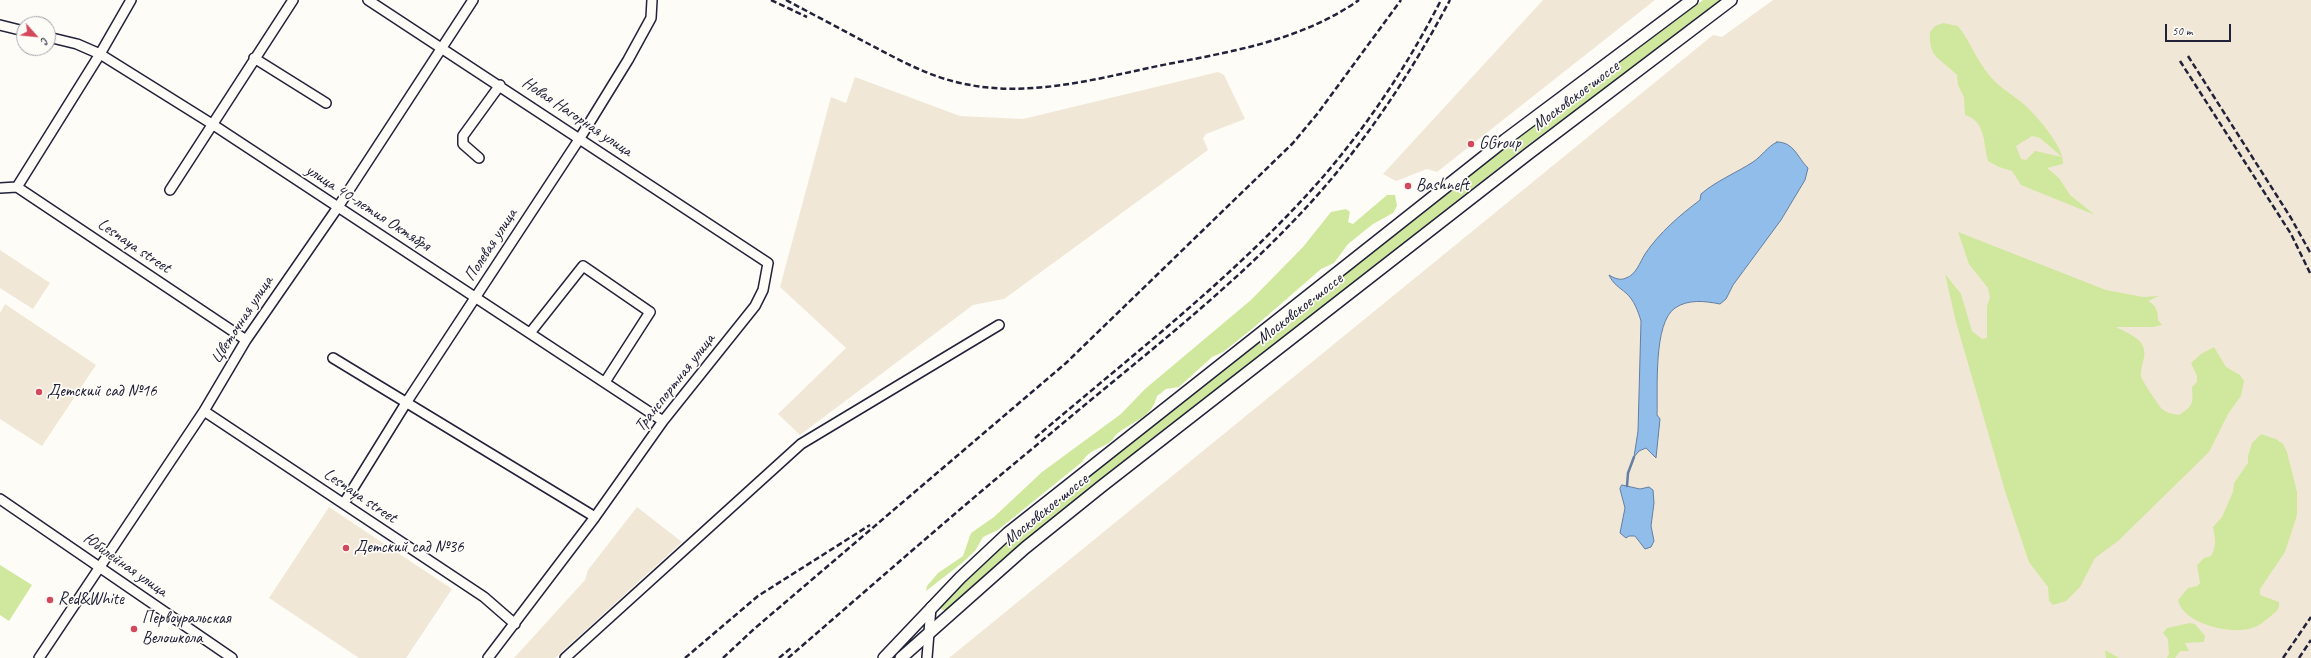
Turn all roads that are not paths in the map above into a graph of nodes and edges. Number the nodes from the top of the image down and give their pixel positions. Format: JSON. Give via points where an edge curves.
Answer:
{"nodes":[{"id":1,"x":131,"y":0,"type":"edge"},
{"id":2,"x":293,"y":0,"type":"edge"},
{"id":3,"x":368,"y":0,"type":"edge"},
{"id":4,"x":473,"y":0,"type":"edge"},
{"id":5,"x":652,"y":0,"type":"edge"},
{"id":6,"x":1692,"y":0,"type":"edge"},
{"id":7,"x":1731,"y":0,"type":"edge"},
{"id":8,"x":0,"y":25,"type":"edge"},
{"id":9,"x":16,"y":29,"type":"edge"},
{"id":10,"x":56,"y":39,"type":"edge"},
{"id":11,"x":442,"y":47,"type":"junction"},
{"id":12,"x":100,"y":54,"type":"junction"},
{"id":13,"x":254,"y":58,"type":"junction"},
{"id":14,"x":500,"y":85,"type":"junction"},
{"id":15,"x":326,"y":103,"type":"dead end"},
{"id":16,"x":212,"y":124,"type":"junction"},
{"id":17,"x":580,"y":138,"type":"junction"},
{"id":18,"x":479,"y":158,"type":"dead end"},
{"id":19,"x":16,"y":187,"type":"junction"},
{"id":20,"x":0,"y":188,"type":"edge"},
{"id":21,"x":170,"y":190,"type":"dead end"},
{"id":22,"x":338,"y":207,"type":"junction"},
{"id":23,"x":768,"y":263,"type":"joint"},
{"id":24,"x":476,"y":298,"type":"junction"},
{"id":25,"x":999,"y":325,"type":"dead end"},
{"id":26,"x":530,"y":333,"type":"junction"},
{"id":27,"x":246,"y":340,"type":"junction"},
{"id":28,"x":333,"y":358,"type":"dead end"},
{"id":29,"x":605,"y":382,"type":"junction"},
{"id":30,"x":406,"y":404,"type":"junction"},
{"id":31,"x":204,"y":411,"type":"junction"},
{"id":32,"x":663,"y":421,"type":"junction"},
{"id":33,"x":0,"y":499,"type":"edge"},
{"id":34,"x":344,"y":503,"type":"junction"},
{"id":35,"x":595,"y":518,"type":"junction"},
{"id":36,"x":100,"y":567,"type":"junction"},
{"id":37,"x":931,"y":607,"type":"junction"},
{"id":38,"x":515,"y":624,"type":"junction"},
{"id":39,"x":928,"y":635,"type":"junction"},
{"id":40,"x":39,"y":658,"type":"edge"},
{"id":41,"x":232,"y":658,"type":"edge"},
{"id":42,"x":488,"y":658,"type":"edge"},
{"id":43,"x":565,"y":658,"type":"edge"},
{"id":44,"x":884,"y":658,"type":"edge"},
{"id":45,"x":901,"y":658,"type":"edge"},
{"id":46,"x":927,"y":658,"type":"edge"}],
"edges":[{"from":1,"to":12,"type":"street"},
{"from":2,"to":13,"type":"street"},
{"from":3,"to":11,"type":"street","name":"Новая Нагорная улица"},
{"from":4,"to":11,"type":"street","name":"Цветочная улица"},
{"from":5,"to":17,"type":"street","name":"Полевая улица","via":[[650,18],[644,32]]},
{"from":6,"to":37,"type":"main road","name":"Московское шоссе","via":[[1505,140],[1034,512],[982,556]]},
{"from":7,"to":39,"type":"main road","name":"Московское шоссе","via":[[1528,154],[1102,486],[1025,548]]},
{"from":8,"to":9,"type":"street"},
{"from":10,"to":12,"type":"street","name":"улица 40-летия Октября","via":[[77,44]]},
{"from":11,"to":14,"type":"street","name":"Новая Нагорная улица"},
{"from":11,"to":22,"type":"street","name":"Цветочная улица"},
{"from":12,"to":16,"type":"street","name":"улица 40-летия Октября"},
{"from":12,"to":19,"type":"street"},
{"from":13,"to":15,"type":"street"},
{"from":13,"to":16,"type":"street"},
{"from":14,"to":17,"type":"street","name":"Новая Нагорная улица"},
{"from":14,"to":18,"type":"street","via":[[463,136],[463,144]]},
{"from":16,"to":21,"type":"street"},
{"from":16,"to":22,"type":"street","name":"улица 40-летия Октября"},
{"from":17,"to":23,"type":"street","name":"Новая Нагорная улица"},
{"from":17,"to":24,"type":"street","name":"Полевая улица"},
{"from":19,"to":20,"type":"street"},
{"from":19,"to":27,"type":"street","name":"Lesnaya street"},
{"from":22,"to":24,"type":"street","name":"улица 40-летия Октября"},
{"from":22,"to":27,"type":"street","name":"Цветочная улица"},
{"from":23,"to":32,"type":"street","name":"Транспортная улица","via":[[763,290],[756,306]]},
{"from":24,"to":26,"type":"street","name":"улица 40-летия Октября"},
{"from":24,"to":30,"type":"street","name":"Полевая улица"},
{"from":25,"to":43,"type":"street","via":[[801,444]]},
{"from":26,"to":29,"type":"street","name":"улица 40-летия Октября"},
{"from":26,"to":29,"type":"street","via":[[583,266],[650,312]]},
{"from":27,"to":31,"type":"street","name":"Цветочная улица"},
{"from":28,"to":30,"type":"street"},
{"from":29,"to":32,"type":"street","name":"улица 40-летия Октября"},
{"from":30,"to":34,"type":"street","name":"Полевая улица"},
{"from":30,"to":35,"type":"street"},
{"from":31,"to":34,"type":"street","name":"Lesnaya street"},
{"from":31,"to":36,"type":"street","name":"Цветочная улица"},
{"from":32,"to":35,"type":"street","name":"Транспортная улица"},
{"from":33,"to":36,"type":"street","name":"Юбилейная улица"},
{"from":34,"to":38,"type":"street","name":"Lesnaya street","via":[[484,597]]},
{"from":35,"to":38,"type":"street","name":"Транспортная улица"},
{"from":36,"to":40,"type":"street","name":"Цветочная улица"},
{"from":36,"to":41,"type":"street","name":"Юбилейная улица"},
{"from":37,"to":39,"type":"street"},
{"from":37,"to":44,"type":"main road","name":"Московское шоссе"},
{"from":38,"to":42,"type":"street","name":"Транспортная улица"},
{"from":39,"to":45,"type":"main road","name":"Московское шоссе"},
{"from":39,"to":46,"type":"street"}]}
